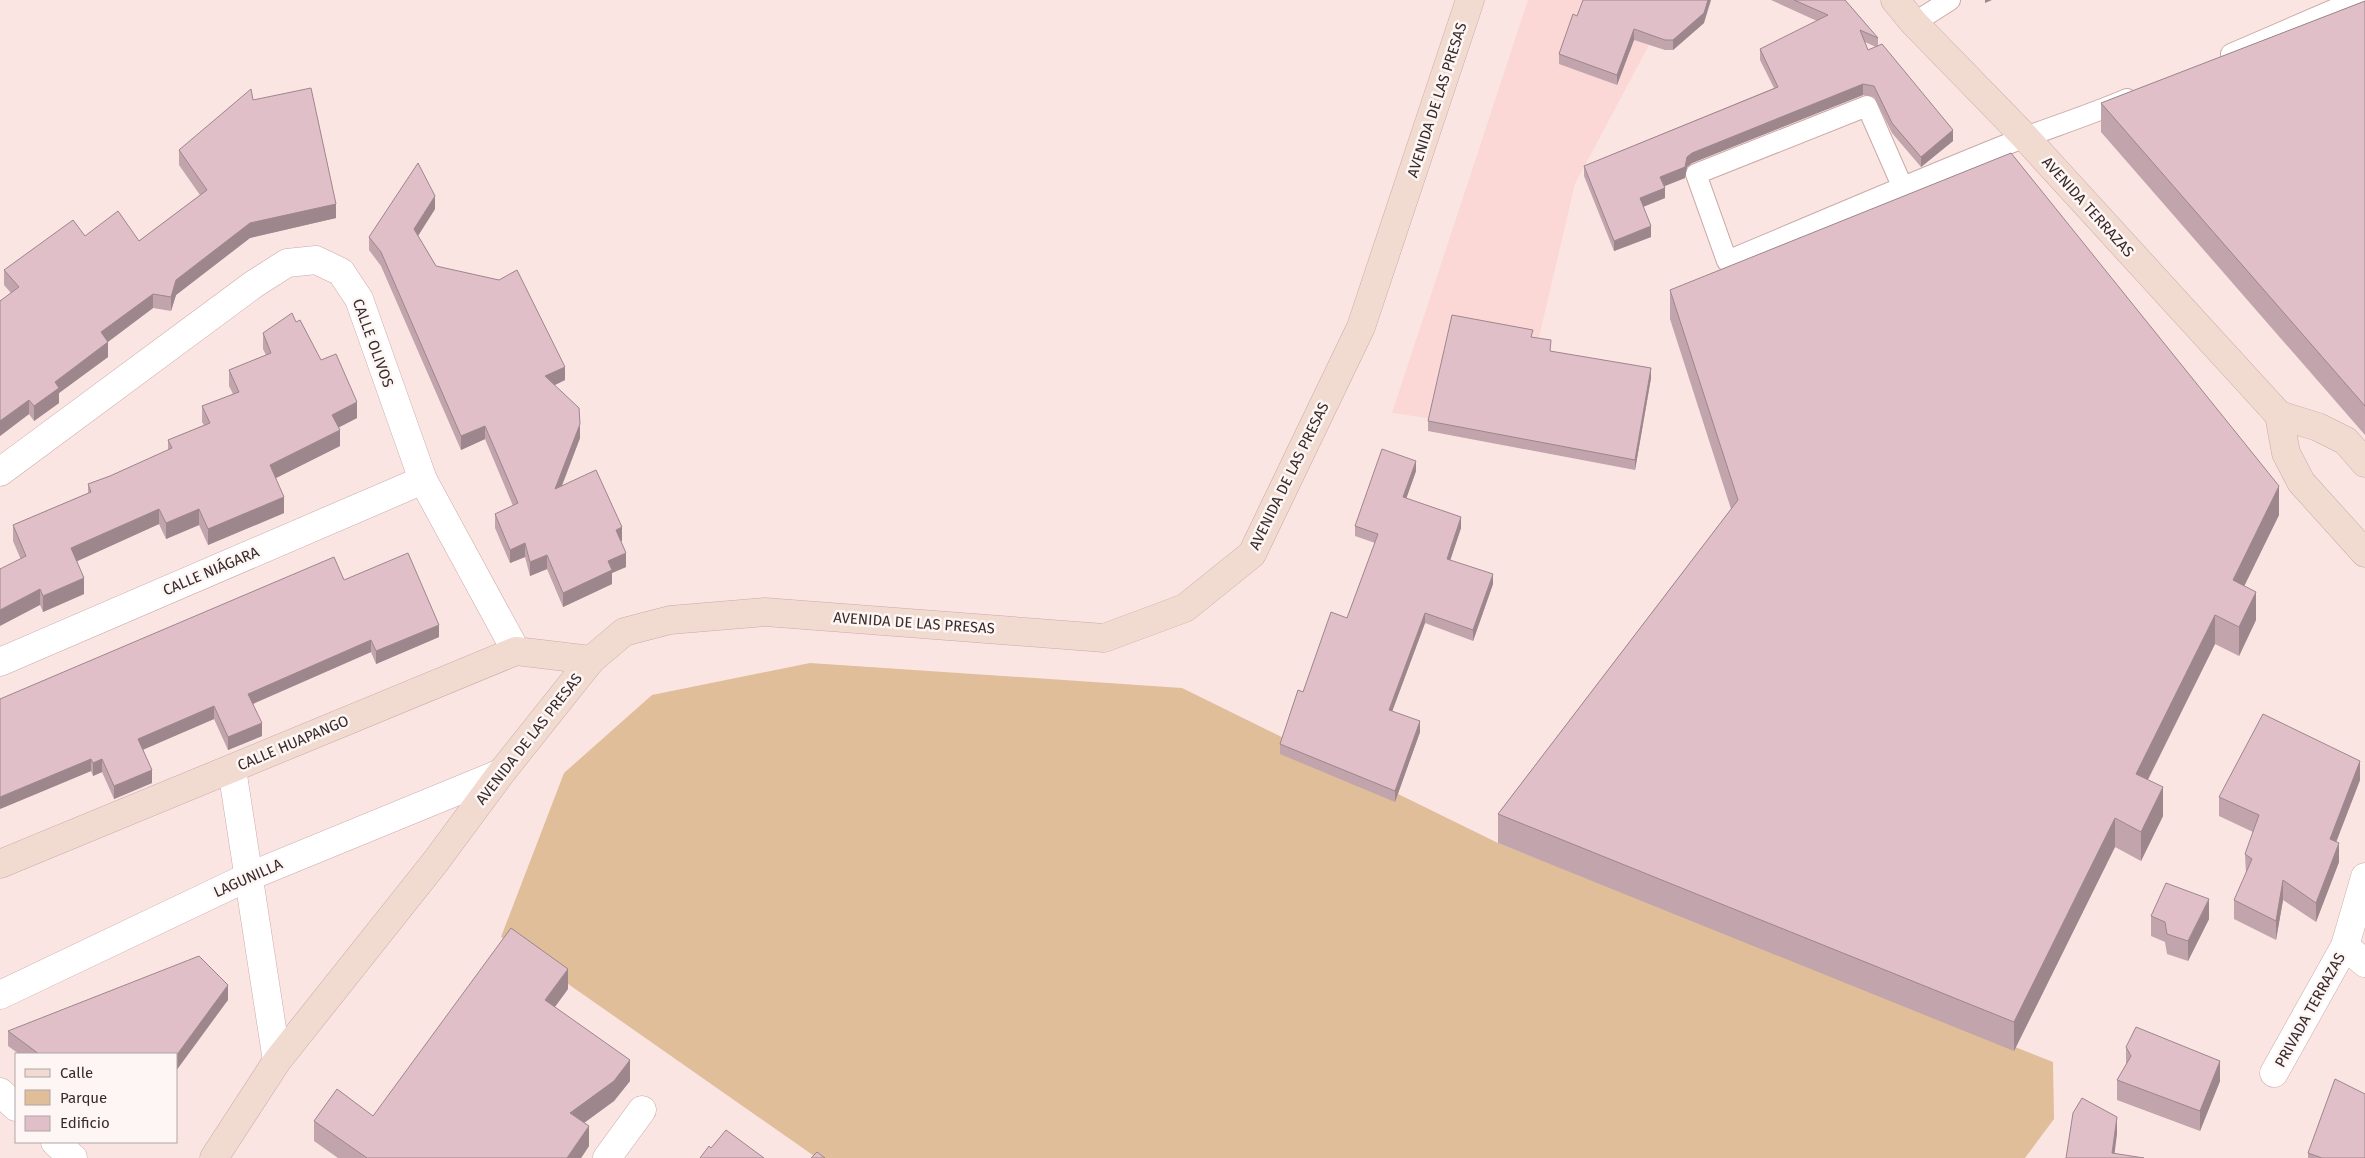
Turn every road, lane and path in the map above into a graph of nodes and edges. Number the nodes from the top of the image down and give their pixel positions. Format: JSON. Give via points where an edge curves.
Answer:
{"nodes":[{"id":1,"x":1470,"y":0,"type":"edge"},
{"id":2,"x":1895,"y":0,"type":"edge"},
{"id":3,"x":1950,"y":0,"type":"edge"},
{"id":4,"x":2356,"y":0,"type":"edge"},
{"id":5,"x":1914,"y":23,"type":"junction"},
{"id":6,"x":2212,"y":62,"type":"edge"},
{"id":7,"x":2140,"y":93,"type":"edge"},
{"id":8,"x":2025,"y":137,"type":"junction"},
{"id":9,"x":1904,"y":188,"type":"junction"},
{"id":10,"x":2279,"y":415,"type":"junction"},
{"id":11,"x":2365,"y":464,"type":"edge"},
{"id":12,"x":0,"y":472,"type":"edge"},
{"id":13,"x":423,"y":480,"type":"junction"},
{"id":14,"x":2365,"y":553,"type":"edge"},
{"id":15,"x":516,"y":651,"type":"junction"},
{"id":16,"x":591,"y":660,"type":"junction"},
{"id":17,"x":0,"y":662,"type":"edge"},
{"id":18,"x":232,"y":769,"type":"junction"},
{"id":19,"x":501,"y":773,"type":"junction"},
{"id":20,"x":0,"y":864,"type":"edge"},
{"id":21,"x":250,"y":876,"type":"junction"},
{"id":22,"x":2365,"y":877,"type":"edge"},
{"id":23,"x":2355,"y":954,"type":"edge"},
{"id":24,"x":0,"y":995,"type":"edge"},
{"id":25,"x":277,"y":1061,"type":"junction"},
{"id":26,"x":2274,"y":1073,"type":"dead end"},
{"id":27,"x":0,"y":1092,"type":"edge"},
{"id":28,"x":15,"y":1106,"type":"edge"},
{"id":29,"x":642,"y":1110,"type":"dead end"},
{"id":30,"x":56,"y":1143,"type":"edge"},
{"id":31,"x":221,"y":1156,"type":"edge"},
{"id":32,"x":73,"y":1158,"type":"edge"},
{"id":33,"x":607,"y":1158,"type":"edge"}],
"edges":[{"from":1,"to":16,"type":"main road","name":"AVENIDA DE LAS PRESAS","via":[[1361,326],[1252,554],[1185,608],[1104,638],[746,613],[670,620],[624,632]]},
{"from":2,"to":5,"type":"main road","name":"AVENIDA TERRAZAS"},
{"from":3,"to":5,"type":"lane"},
{"from":4,"to":6,"type":"lane"},
{"from":5,"to":8,"type":"main road","name":"AVENIDA TERRAZAS"},
{"from":7,"to":8,"type":"lane"},
{"from":8,"to":9,"type":"lane"},
{"from":8,"to":10,"type":"main road","name":"AVENIDA TERRAZAS"},
{"from":9,"to":9,"type":"lane","via":[[1867,106],[1696,174],[1727,261]]},
{"from":10,"to":11,"type":"main road","via":[[2318,426],[2346,441]]},
{"from":10,"to":14,"type":"main road","via":[[2286,453],[2300,482]]},
{"from":12,"to":13,"type":"street","name":"CALLE OLIVOS","via":[[254,284],[287,264],[316,260],[341,272],[359,299]]},
{"from":13,"to":15,"type":"street","name":"CALLE OLIVOS"},
{"from":13,"to":17,"type":"street","name":"CALLE NIÁGARA"},
{"from":15,"to":16,"type":"main road","name":"CALLE HUAPANGO"},
{"from":15,"to":18,"type":"main road","name":"CALLE HUAPANGO"},
{"from":16,"to":19,"type":"main road","name":"AVENIDA DE LAS PRESAS"},
{"from":18,"to":20,"type":"main road","name":"CALLE HUAPANGO"},
{"from":18,"to":21,"type":"street"},
{"from":19,"to":21,"type":"street","name":"LAGUNILLA"},
{"from":19,"to":25,"type":"main road","name":"AVENIDA DE LAS PRESAS","via":[[436,861]]},
{"from":21,"to":24,"type":"street","name":"LAGUNILLA"},
{"from":21,"to":25,"type":"street"},
{"from":22,"to":23,"type":"street","name":"PRIVADA TERRAZAS"},
{"from":23,"to":26,"type":"street","name":"PRIVADA TERRAZAS"},
{"from":25,"to":31,"type":"main road","name":"AVENIDA DE LAS PRESAS"},
{"from":27,"to":28,"type":"street"},
{"from":29,"to":33,"type":"street"},
{"from":30,"to":32,"type":"street"}]}
